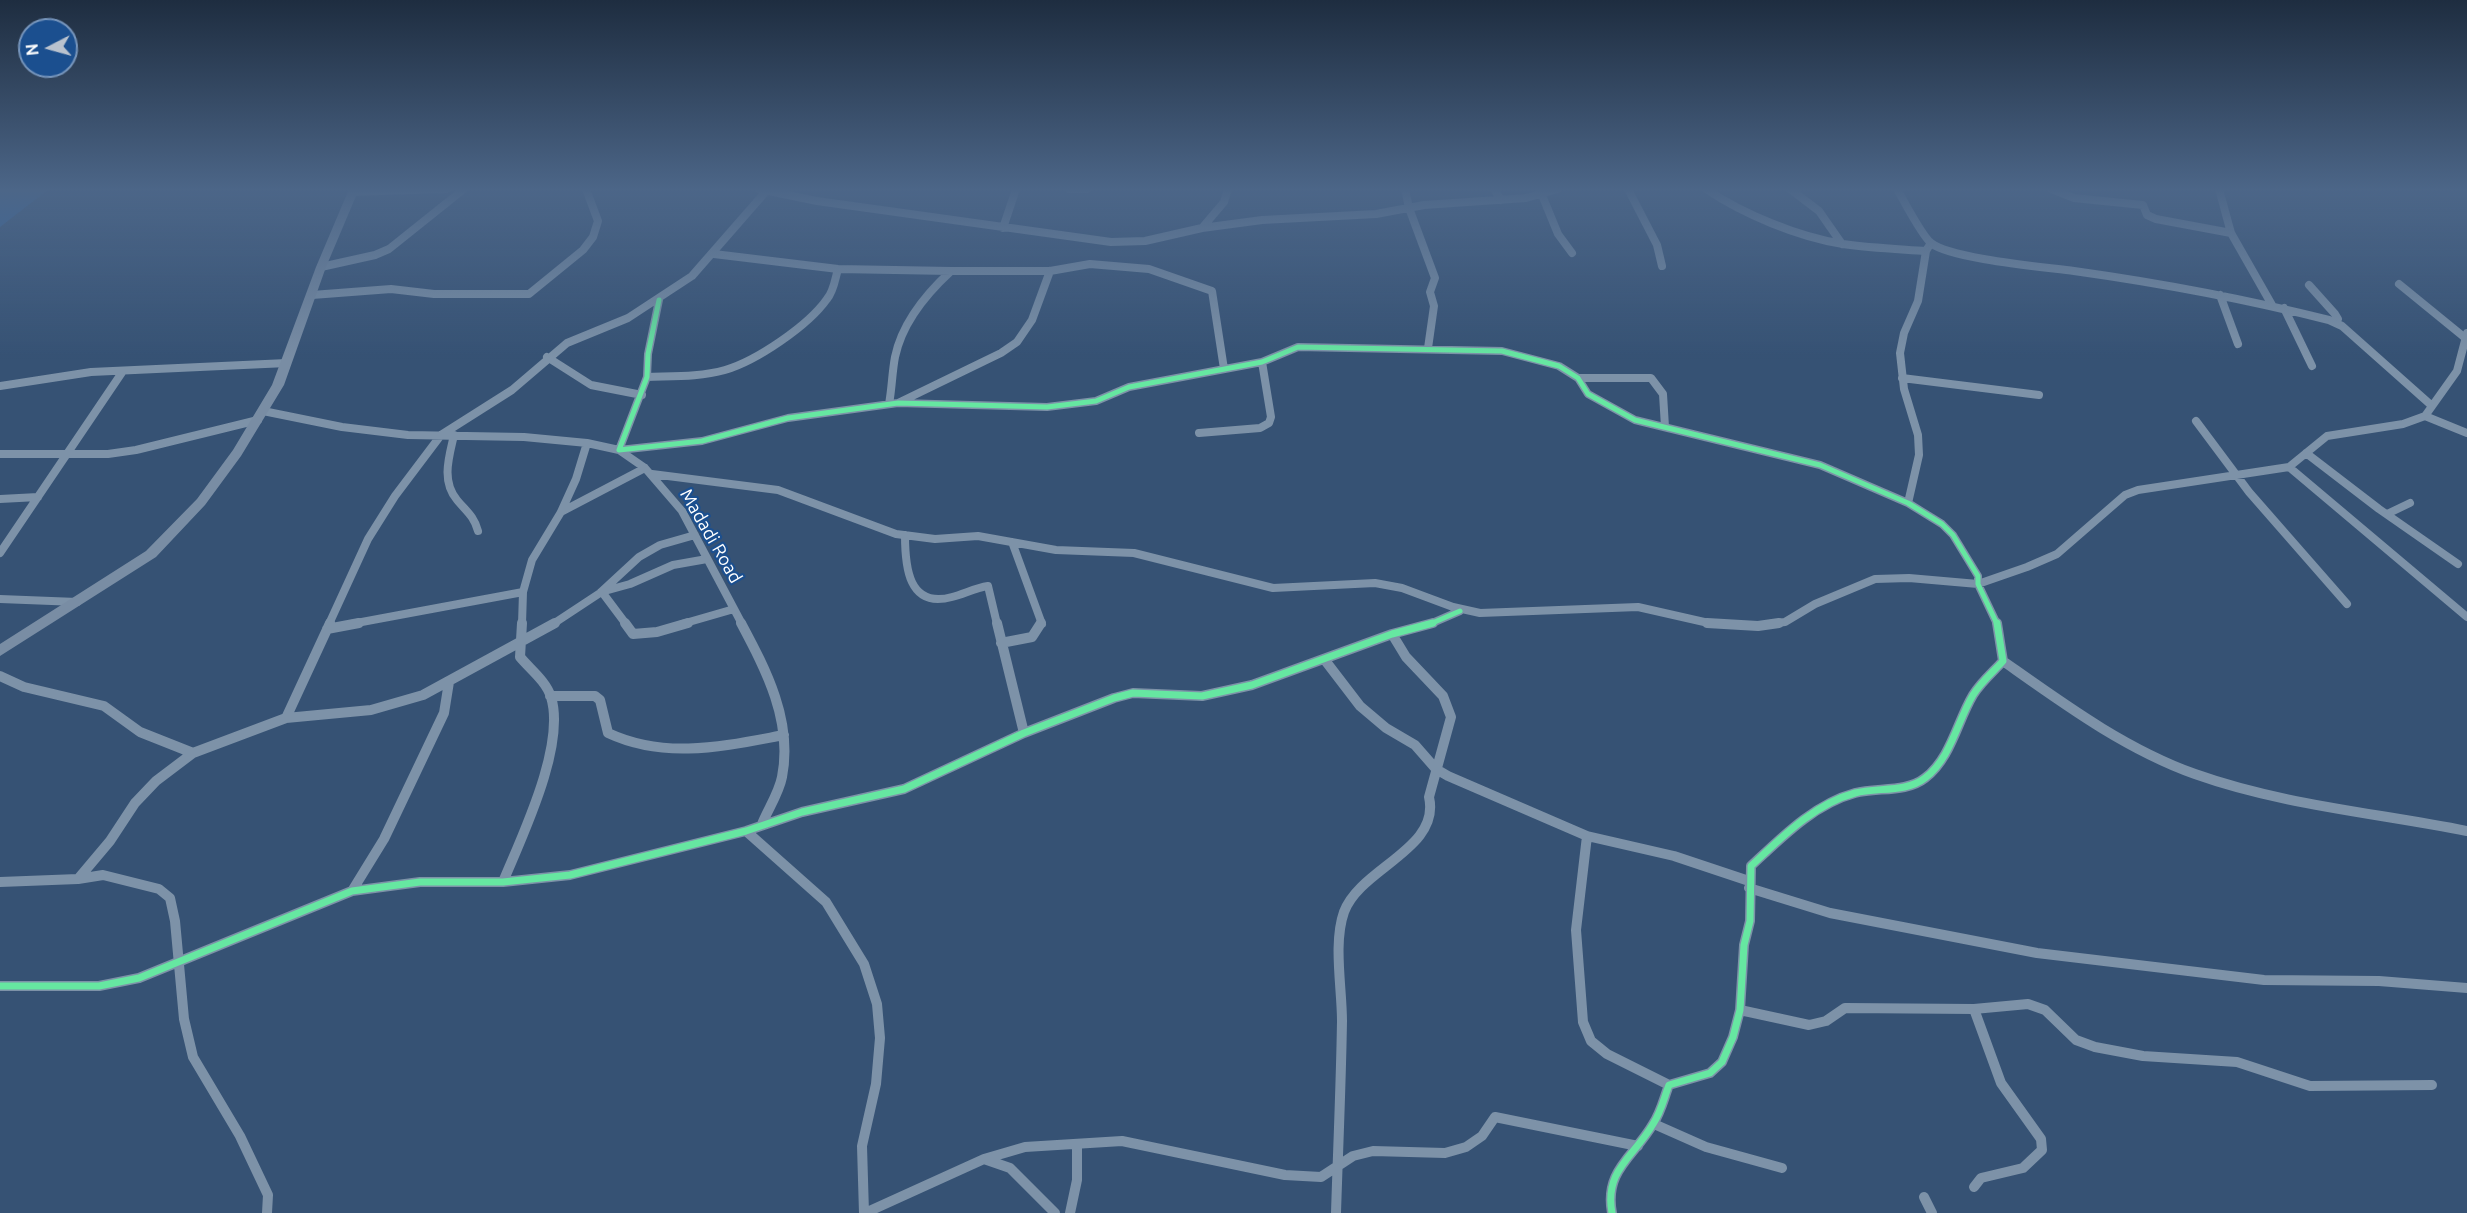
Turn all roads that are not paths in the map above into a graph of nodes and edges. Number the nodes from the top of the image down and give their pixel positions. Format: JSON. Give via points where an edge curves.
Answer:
{"nodes":[{"id":1,"x":330,"y":246,"type":"edge"},
{"id":2,"x":393,"y":246,"type":"edge"},
{"id":3,"x":589,"y":246,"type":"edge"},
{"id":4,"x":721,"y":246,"type":"edge"},
{"id":5,"x":1423,"y":246,"type":"edge"},
{"id":6,"x":1564,"y":246,"type":"edge"},
{"id":7,"x":1657,"y":246,"type":"edge"},
{"id":8,"x":1888,"y":246,"type":"edge"},
{"id":9,"x":2238,"y":246,"type":"edge"},
{"id":10,"x":1928,"y":247,"type":"junction"},
{"id":11,"x":714,"y":254,"type":"junction"},
{"id":12,"x":1572,"y":254,"type":"dead end"},
{"id":13,"x":1662,"y":266,"type":"dead end"},
{"id":14,"x":321,"y":267,"type":"junction"},
{"id":15,"x":838,"y":269,"type":"junction"},
{"id":16,"x":1050,"y":271,"type":"junction"},
{"id":17,"x":951,"y":272,"type":"junction"},
{"id":18,"x":2399,"y":284,"type":"dead end"},
{"id":19,"x":2309,"y":285,"type":"dead end"},
{"id":20,"x":312,"y":295,"type":"junction"},
{"id":21,"x":2220,"y":295,"type":"junction"},
{"id":22,"x":659,"y":300,"type":"junction"},
{"id":23,"x":2272,"y":305,"type":"junction"},
{"id":24,"x":2283,"y":308,"type":"junction"},
{"id":25,"x":2336,"y":323,"type":"junction"},
{"id":26,"x":2465,"y":335,"type":"edge"},
{"id":27,"x":2238,"y":344,"type":"dead end"},
{"id":28,"x":1428,"y":348,"type":"junction"},
{"id":29,"x":547,"y":357,"type":"junction"},
{"id":30,"x":1262,"y":362,"type":"junction"},
{"id":31,"x":286,"y":363,"type":"junction"},
{"id":32,"x":2312,"y":366,"type":"dead end"},
{"id":33,"x":1224,"y":369,"type":"junction"},
{"id":34,"x":123,"y":371,"type":"junction"},
{"id":35,"x":2457,"y":371,"type":"junction"},
{"id":36,"x":2467,"y":375,"type":"edge"},
{"id":37,"x":647,"y":377,"type":"junction"},
{"id":38,"x":1578,"y":378,"type":"junction"},
{"id":39,"x":1902,"y":378,"type":"junction"},
{"id":40,"x":0,"y":386,"type":"edge"},
{"id":41,"x":642,"y":395,"type":"junction"},
{"id":42,"x":2039,"y":395,"type":"dead end"},
{"id":43,"x":898,"y":403,"type":"junction"},
{"id":44,"x":888,"y":404,"type":"junction"},
{"id":45,"x":2431,"y":405,"type":"junction"},
{"id":46,"x":260,"y":416,"type":"junction"},
{"id":47,"x":2425,"y":416,"type":"junction"},
{"id":48,"x":2196,"y":422,"type":"dead end"},
{"id":49,"x":1665,"y":428,"type":"junction"},
{"id":50,"x":1199,"y":433,"type":"dead end"},
{"id":51,"x":2467,"y":433,"type":"edge"},
{"id":52,"x":441,"y":435,"type":"junction"},
{"id":53,"x":454,"y":435,"type":"junction"},
{"id":54,"x":587,"y":443,"type":"junction"},
{"id":55,"x":619,"y":450,"type":"junction"},
{"id":56,"x":2306,"y":453,"type":"junction"},
{"id":57,"x":0,"y":454,"type":"edge"},
{"id":58,"x":69,"y":455,"type":"junction"},
{"id":59,"x":2289,"y":467,"type":"junction"},
{"id":60,"x":648,"y":471,"type":"junction"},
{"id":61,"x":2232,"y":475,"type":"junction"},
{"id":62,"x":38,"y":497,"type":"junction"},
{"id":63,"x":0,"y":499,"type":"edge"},
{"id":64,"x":1908,"y":503,"type":"junction"},
{"id":65,"x":2410,"y":503,"type":"dead end"},
{"id":66,"x":561,"y":512,"type":"junction"},
{"id":67,"x":2387,"y":514,"type":"junction"},
{"id":68,"x":478,"y":531,"type":"dead end"},
{"id":69,"x":695,"y":534,"type":"junction"},
{"id":70,"x":905,"y":535,"type":"junction"},
{"id":71,"x":1012,"y":542,"type":"junction"},
{"id":72,"x":0,"y":553,"type":"edge"},
{"id":73,"x":707,"y":559,"type":"junction"},
{"id":74,"x":2458,"y":564,"type":"dead end"},
{"id":75,"x":1978,"y":584,"type":"junction"},
{"id":76,"x":523,"y":592,"type":"junction"},
{"id":77,"x":601,"y":592,"type":"junction"},
{"id":78,"x":0,"y":599,"type":"edge"},
{"id":79,"x":79,"y":602,"type":"junction"},
{"id":80,"x":2347,"y":604,"type":"dead end"},
{"id":81,"x":734,"y":609,"type":"junction"},
{"id":82,"x":1460,"y":611,"type":"junction"},
{"id":83,"x":2467,"y":617,"type":"edge"},
{"id":84,"x":327,"y":629,"type":"junction"},
{"id":85,"x":1392,"y":634,"type":"junction"},
{"id":86,"x":520,"y":643,"type":"junction"},
{"id":87,"x":1001,"y":643,"type":"junction"},
{"id":88,"x":0,"y":651,"type":"edge"},
{"id":89,"x":501,"y":653,"type":"junction"},
{"id":90,"x":520,"y":657,"type":"junction"},
{"id":91,"x":1324,"y":659,"type":"junction"},
{"id":92,"x":2002,"y":661,"type":"junction"},
{"id":93,"x":0,"y":676,"type":"edge"},
{"id":94,"x":449,"y":682,"type":"junction"},
{"id":95,"x":550,"y":696,"type":"junction"},
{"id":96,"x":286,"y":718,"type":"junction"},
{"id":97,"x":1024,"y":733,"type":"junction"},
{"id":98,"x":784,"y":735,"type":"junction"},
{"id":99,"x":193,"y":753,"type":"junction"},
{"id":100,"x":1436,"y":770,"type":"junction"},
{"id":101,"x":762,"y":824,"type":"junction"},
{"id":102,"x":746,"y":831,"type":"junction"},
{"id":103,"x":2467,"y":831,"type":"edge"},
{"id":104,"x":1587,"y":836,"type":"junction"},
{"id":105,"x":78,"y":879,"type":"junction"},
{"id":106,"x":0,"y":882,"type":"edge"},
{"id":107,"x":503,"y":882,"type":"junction"},
{"id":108,"x":1749,"y":885,"type":"junction"},
{"id":109,"x":352,"y":891,"type":"junction"},
{"id":110,"x":178,"y":964,"type":"junction"},
{"id":111,"x":0,"y":986,"type":"edge"},
{"id":112,"x":2467,"y":988,"type":"edge"},
{"id":113,"x":1974,"y":1009,"type":"junction"},
{"id":114,"x":1740,"y":1010,"type":"junction"},
{"id":115,"x":1669,"y":1085,"type":"junction"},
{"id":116,"x":2432,"y":1085,"type":"dead end"},
{"id":117,"x":1654,"y":1124,"type":"junction"},
{"id":118,"x":1077,"y":1146,"type":"junction"},
{"id":119,"x":1638,"y":1146,"type":"junction"},
{"id":120,"x":984,"y":1159,"type":"junction"},
{"id":121,"x":1338,"y":1166,"type":"junction"},
{"id":122,"x":1782,"y":1168,"type":"dead end"},
{"id":123,"x":1974,"y":1187,"type":"dead end"},
{"id":124,"x":1924,"y":1197,"type":"dead end"},
{"id":125,"x":267,"y":1213,"type":"edge"},
{"id":126,"x":865,"y":1213,"type":"edge"},
{"id":127,"x":1055,"y":1213,"type":"edge"},
{"id":128,"x":1070,"y":1213,"type":"edge"},
{"id":129,"x":1336,"y":1213,"type":"edge"},
{"id":130,"x":1612,"y":1213,"type":"edge"},
{"id":131,"x":1932,"y":1213,"type":"edge"}],
"edges":[{"from":1,"to":14,"type":"main road"},
{"from":2,"to":14,"type":"street","via":[[375,255]]},
{"from":3,"to":20,"type":"street","via":[[529,294],[434,294],[391,289]]},
{"from":4,"to":11,"type":"street"},
{"from":5,"to":28,"type":"street","via":[[1435,278],[1430,292],[1434,306]]},
{"from":6,"to":12,"type":"street"},
{"from":7,"to":13,"type":"street"},
{"from":8,"to":10,"type":"street"},
{"from":9,"to":23,"type":"street"},
{"from":10,"to":21,"type":"street","via":[[1999,262]]},
{"from":10,"to":39,"type":"street","via":[[1918,301],[1899,353]]},
{"from":11,"to":15,"type":"street"},
{"from":11,"to":22,"type":"street"},
{"from":14,"to":20,"type":"main road"},
{"from":15,"to":17,"type":"street"},
{"from":15,"to":37,"type":"street","via":[[831,293],[817,311],[780,340],[734,367]]},
{"from":16,"to":17,"type":"street"},
{"from":16,"to":33,"type":"street","via":[[1090,264],[1149,269],[1212,291]]},
{"from":16,"to":43,"type":"street","via":[[1032,320],[1017,342]]},
{"from":17,"to":44,"type":"street","via":[[913,315],[897,344],[892,369],[894,388]]},
{"from":18,"to":26,"type":"street"},
{"from":19,"to":25,"type":"street","via":[[2335,314]]},
{"from":20,"to":31,"type":"main road"},
{"from":21,"to":23,"type":"street"},
{"from":21,"to":27,"type":"street"},
{"from":22,"to":29,"type":"street","via":[[628,318],[575,338]]},
{"from":22,"to":37,"type":"street"},
{"from":23,"to":24,"type":"street"},
{"from":24,"to":25,"type":"street"},
{"from":24,"to":32,"type":"street"},
{"from":25,"to":45,"type":"street"},
{"from":26,"to":35,"type":"street"},
{"from":28,"to":30,"type":"street","via":[[1298,347]]},
{"from":28,"to":38,"type":"street","via":[[1502,351],[1559,366]]},
{"from":29,"to":41,"type":"street","via":[[591,387]]},
{"from":29,"to":52,"type":"street","via":[[512,390]]},
{"from":30,"to":33,"type":"street"},
{"from":30,"to":50,"type":"street","via":[[1269,423],[1260,428]]},
{"from":31,"to":34,"type":"street"},
{"from":31,"to":46,"type":"main road"},
{"from":33,"to":43,"type":"street","via":[[1129,387],[1096,401],[1047,407]]},
{"from":34,"to":40,"type":"street","via":[[90,372]]},
{"from":34,"to":58,"type":"street"},
{"from":35,"to":36,"type":"street"},
{"from":35,"to":45,"type":"street"},
{"from":37,"to":41,"type":"street"},
{"from":38,"to":49,"type":"street","via":[[1588,394],[1635,420]]},
{"from":38,"to":49,"type":"street","via":[[1651,378],[1667,408]]},
{"from":39,"to":42,"type":"street"},
{"from":39,"to":64,"type":"street","via":[[1918,435],[1919,455]]},
{"from":41,"to":55,"type":"street"},
{"from":43,"to":44,"type":"street"},
{"from":44,"to":55,"type":"street","via":[[789,418],[702,441]]},
{"from":45,"to":47,"type":"street"},
{"from":46,"to":52,"type":"street","name":"Madadi Road","via":[[408,435]]},
{"from":46,"to":58,"type":"street","via":[[136,450]]},
{"from":46,"to":79,"type":"main road","via":[[201,502],[160,545]]},
{"from":47,"to":51,"type":"street"},
{"from":47,"to":56,"type":"street","via":[[2403,424],[2327,436]]},
{"from":48,"to":61,"type":"street"},
{"from":49,"to":64,"type":"street","via":[[1820,465]]},
{"from":52,"to":53,"type":"street","name":"Madadi Road"},
{"from":52,"to":84,"type":"street","via":[[368,539]]},
{"from":53,"to":54,"type":"street","name":"Madadi Road"},
{"from":53,"to":68,"type":"street","via":[[446,479],[456,499],[473,513]]},
{"from":54,"to":55,"type":"street","name":"Madadi Road"},
{"from":54,"to":66,"type":"street"},
{"from":55,"to":60,"type":"street","name":"Madadi Road"},
{"from":56,"to":59,"type":"street"},
{"from":56,"to":67,"type":"street"},
{"from":57,"to":58,"type":"street"},
{"from":58,"to":62,"type":"street"},
{"from":59,"to":61,"type":"street"},
{"from":59,"to":83,"type":"street"},
{"from":60,"to":66,"type":"street"},
{"from":60,"to":69,"type":"street","name":"Madadi Road","via":[[682,510]]},
{"from":60,"to":70,"type":"street","via":[[778,490]]},
{"from":61,"to":75,"type":"street","via":[[2125,495],[2056,554]]},
{"from":61,"to":80,"type":"street"},
{"from":62,"to":63,"type":"street"},
{"from":62,"to":72,"type":"street"},
{"from":64,"to":75,"type":"street","via":[[1953,535],[1975,569]]},
{"from":65,"to":67,"type":"street"},
{"from":66,"to":76,"type":"street","via":[[532,560]]},
{"from":67,"to":74,"type":"street"},
{"from":69,"to":73,"type":"street","name":"Madadi Road"},
{"from":69,"to":77,"type":"street","via":[[660,545],[639,557]]},
{"from":70,"to":71,"type":"street","via":[[935,539],[978,536]]},
{"from":70,"to":87,"type":"street","via":[[905,562],[912,587],[926,598],[947,598],[988,586]]},
{"from":71,"to":82,"type":"street","via":[[1056,550],[1134,553],[1273,588],[1294,590],[1374,583],[1401,587]]},
{"from":71,"to":87,"type":"street","via":[[1042,625],[1032,637]]},
{"from":73,"to":77,"type":"street","via":[[673,565]]},
{"from":73,"to":81,"type":"street","name":"Madadi Road"},
{"from":75,"to":82,"type":"street","via":[[1875,579],[1815,604],[1785,622],[1758,626],[1703,624],[1638,608],[1517,614]]},
{"from":75,"to":92,"type":"street","via":[[1996,619]]},
{"from":76,"to":84,"type":"street"},
{"from":76,"to":86,"type":"street"},
{"from":77,"to":81,"type":"street","via":[[633,634],[657,632]]},
{"from":77,"to":86,"type":"street"},
{"from":78,"to":79,"type":"street"},
{"from":79,"to":88,"type":"main road"},
{"from":81,"to":98,"type":"street","name":"Madadi Road","via":[[776,697]]},
{"from":82,"to":85,"type":"street","via":[[1426,626]]},
{"from":84,"to":96,"type":"street"},
{"from":85,"to":91,"type":"street"},
{"from":85,"to":100,"type":"street","via":[[1406,657],[1443,696],[1449,709],[1451,717]]},
{"from":86,"to":89,"type":"street"},
{"from":86,"to":90,"type":"street"},
{"from":87,"to":97,"type":"street"},
{"from":89,"to":90,"type":"street"},
{"from":89,"to":94,"type":"street"},
{"from":90,"to":95,"type":"street"},
{"from":91,"to":97,"type":"street","via":[[1252,685],[1202,696],[1133,693]]},
{"from":91,"to":100,"type":"street","via":[[1360,706],[1415,745]]},
{"from":92,"to":103,"type":"street","via":[[2105,728],[2157,758],[2195,774],[2246,789]]},
{"from":92,"to":108,"type":"street","via":[[1973,695],[1939,761],[1924,778],[1909,785],[1852,793],[1827,805],[1774,843],[1750,866]]},
{"from":93,"to":99,"type":"street","via":[[24,687],[104,706],[140,732]]},
{"from":94,"to":96,"type":"street","via":[[423,695],[371,710]]},
{"from":94,"to":109,"type":"street","via":[[444,713],[384,839]]},
{"from":95,"to":98,"type":"street","via":[[595,696],[600,700],[608,733],[659,750],[693,750]]},
{"from":95,"to":107,"type":"street","via":[[553,713],[547,758]]},
{"from":96,"to":99,"type":"street"},
{"from":97,"to":101,"type":"street","via":[[904,789]]},
{"from":98,"to":101,"type":"street","name":"Madadi Road","via":[[782,778]]},
{"from":99,"to":105,"type":"street","via":[[135,803]]},
{"from":100,"to":104,"type":"street"},
{"from":100,"to":121,"type":"street","via":[[1429,797],[1432,810],[1423,834],[1351,896],[1343,914],[1338,969],[1342,1018]]},
{"from":101,"to":102,"type":"street"},
{"from":102,"to":107,"type":"street","via":[[570,875]]},
{"from":102,"to":126,"type":"street","via":[[826,902],[864,964],[878,1004],[876,1084],[862,1146]]},
{"from":104,"to":108,"type":"street","via":[[1674,856]]},
{"from":104,"to":115,"type":"street","via":[[1576,930],[1583,1022],[1591,1041],[1607,1054]]},
{"from":105,"to":106,"type":"street"},
{"from":105,"to":110,"type":"street","via":[[103,875],[134,881],[159,889],[170,898]]},
{"from":107,"to":109,"type":"street","via":[[420,882]]},
{"from":108,"to":112,"type":"street","via":[[1830,913],[2037,953],[2264,980],[2379,981]]},
{"from":108,"to":114,"type":"street","via":[[1750,921],[1744,945]]},
{"from":109,"to":110,"type":"street"},
{"from":110,"to":111,"type":"street","via":[[139,978],[99,986]]},
{"from":110,"to":125,"type":"street","via":[[193,1057],[240,1136],[268,1195]]},
{"from":113,"to":114,"type":"street","via":[[1845,1008],[1826,1021],[1809,1024]]},
{"from":113,"to":116,"type":"street","via":[[2036,1005],[2076,1040],[2095,1047],[2143,1056],[2237,1062],[2310,1086]]},
{"from":113,"to":123,"type":"street","via":[[2001,1083],[2041,1139],[2042,1150],[2023,1168],[1981,1178]]},
{"from":114,"to":115,"type":"street","via":[[1722,1062],[1710,1074]]},
{"from":115,"to":117,"type":"street"},
{"from":117,"to":119,"type":"street"},
{"from":117,"to":122,"type":"street","via":[[1706,1148]]},
{"from":118,"to":120,"type":"street","via":[[1025,1147]]},
{"from":118,"to":121,"type":"street","via":[[1122,1141],[1285,1175],[1321,1177]]},
{"from":118,"to":128,"type":"street","via":[[1077,1180]]},
{"from":119,"to":121,"type":"street","via":[[1495,1118],[1482,1136],[1466,1147],[1445,1153],[1373,1151],[1353,1156]]},
{"from":119,"to":130,"type":"street","via":[[1613,1176],[1608,1199]]},
{"from":120,"to":126,"type":"street"},
{"from":120,"to":127,"type":"street","via":[[1010,1168]]},
{"from":121,"to":129,"type":"street"},
{"from":124,"to":131,"type":"street"}]}
